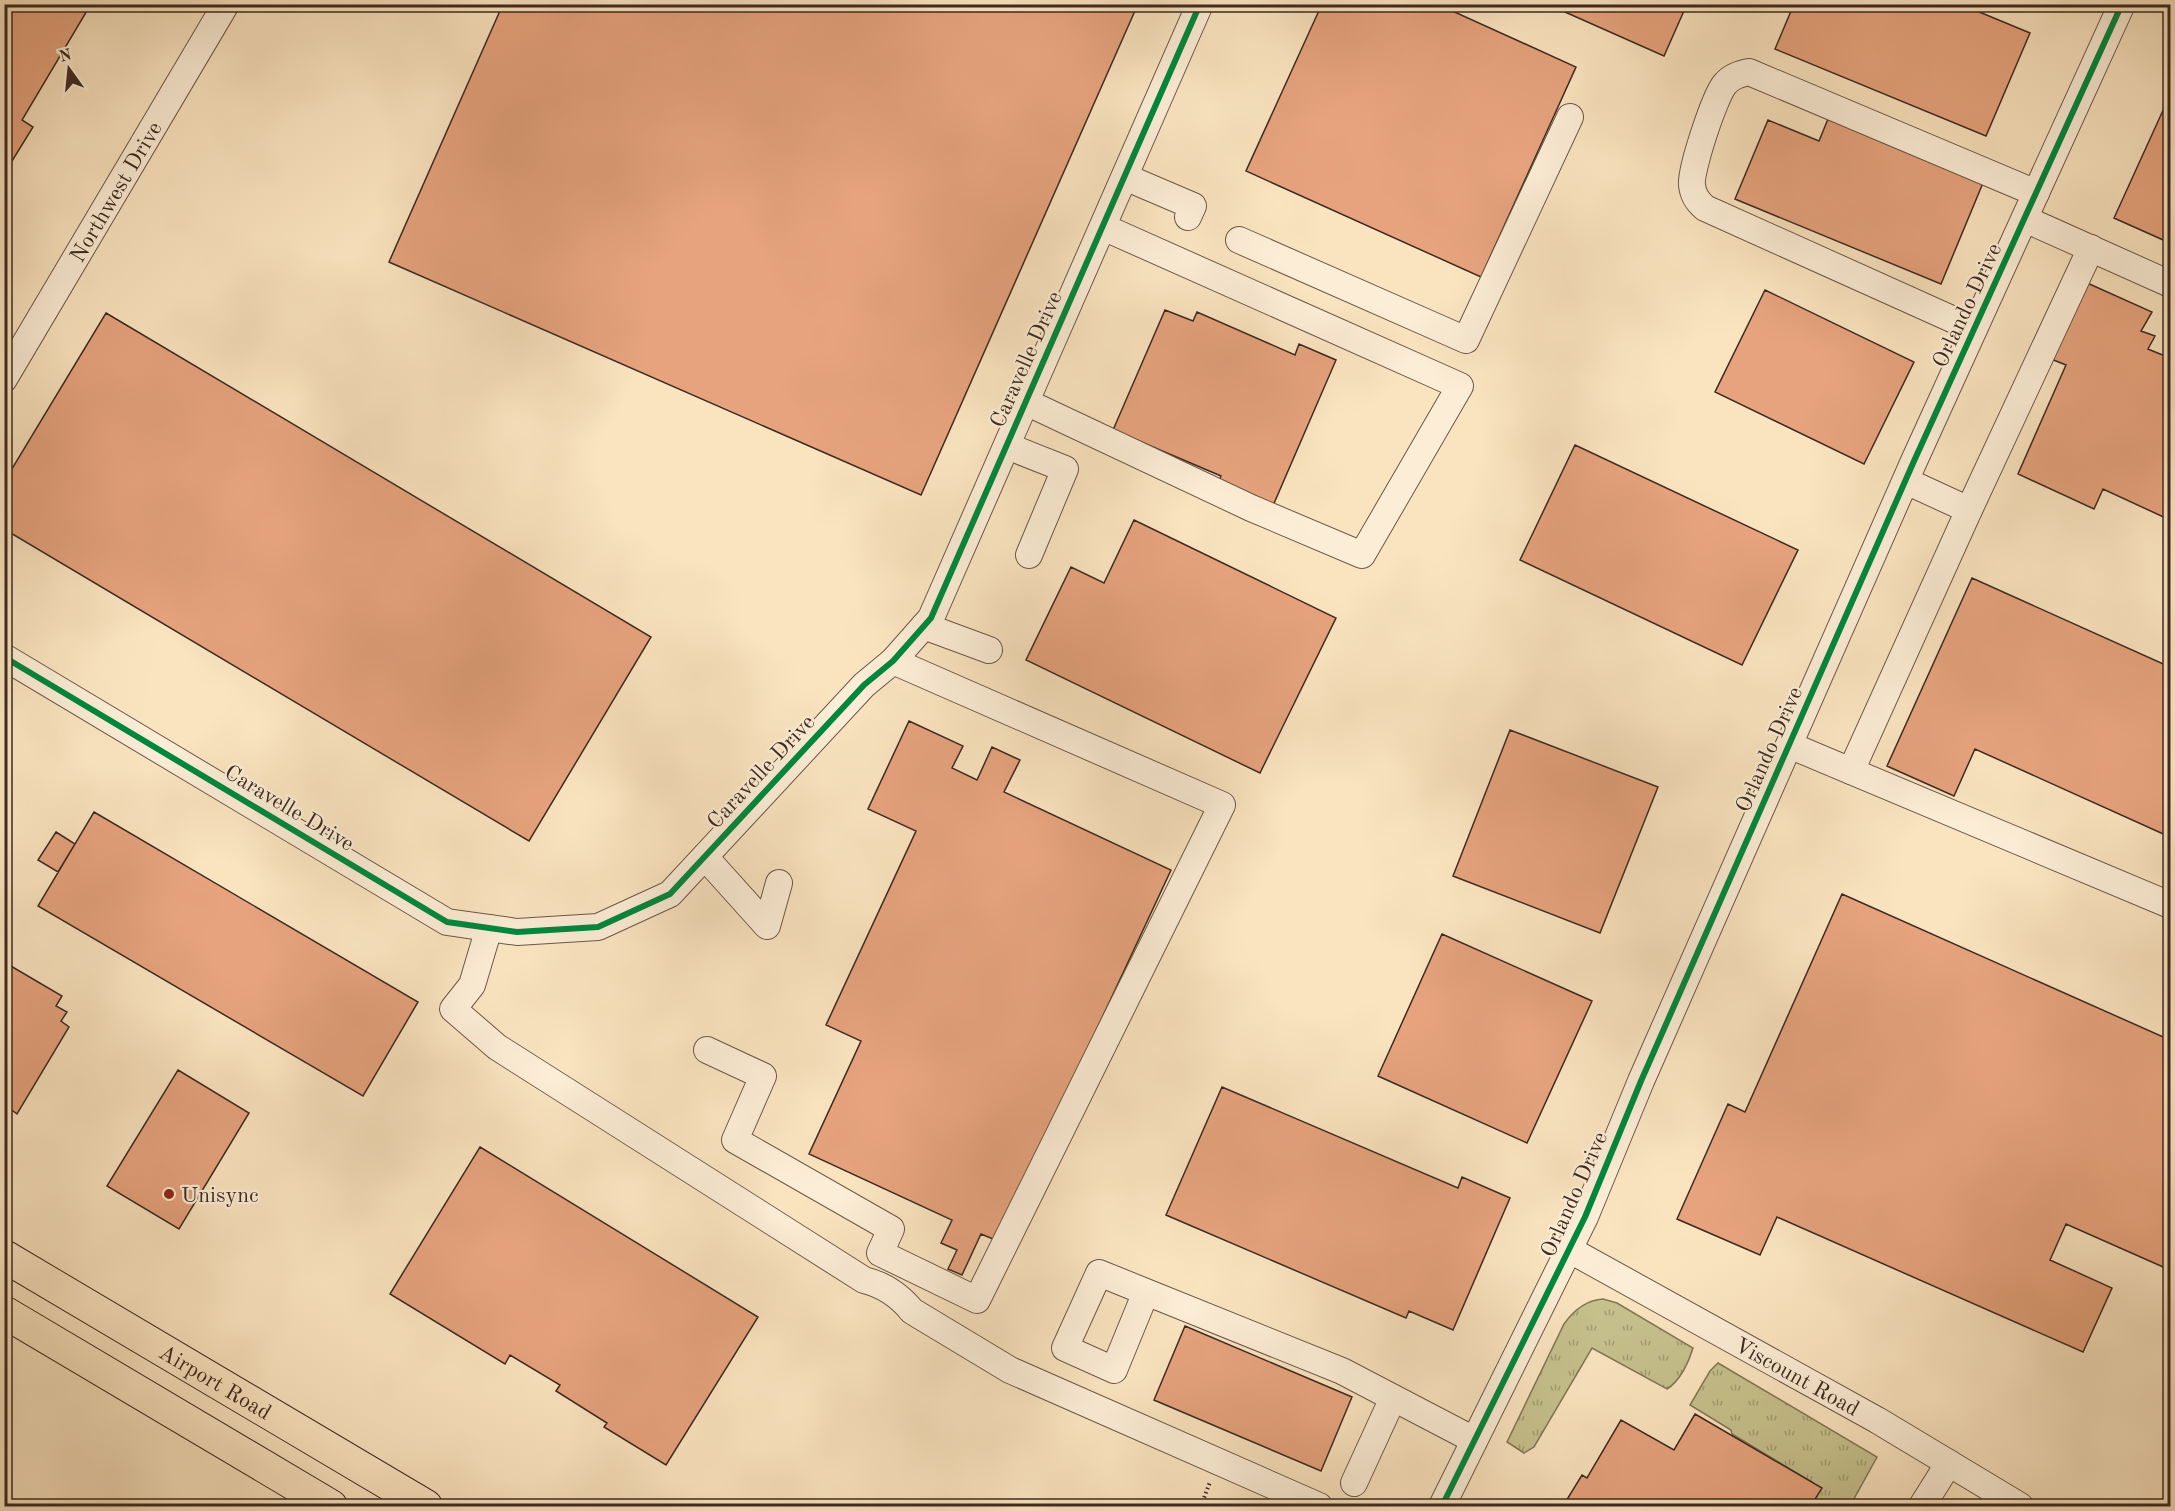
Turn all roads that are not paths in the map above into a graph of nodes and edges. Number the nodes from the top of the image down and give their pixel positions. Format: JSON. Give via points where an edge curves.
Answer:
{"nodes":[{"id":1,"x":226,"y":4,"type":"edge"},
{"id":2,"x":1200,"y":4,"type":"edge"},
{"id":3,"x":2122,"y":4,"type":"edge"},
{"id":4,"x":1570,"y":117,"type":"dead end"},
{"id":5,"x":1125,"y":177,"type":"junction"},
{"id":6,"x":2036,"y":193,"type":"junction"},
{"id":7,"x":1188,"y":217,"type":"dead end"},
{"id":8,"x":2025,"y":219,"type":"junction"},
{"id":9,"x":1103,"y":227,"type":"junction"},
{"id":10,"x":1239,"y":240,"type":"dead end"},
{"id":11,"x":2091,"y":248,"type":"junction"},
{"id":12,"x":2170,"y":284,"type":"edge"},
{"id":13,"x":1974,"y":329,"type":"junction"},
{"id":14,"x":4,"y":379,"type":"edge"},
{"id":15,"x":1026,"y":402,"type":"junction"},
{"id":16,"x":1007,"y":446,"type":"junction"},
{"id":17,"x":1906,"y":481,"type":"junction"},
{"id":18,"x":1969,"y":510,"type":"junction"},
{"id":19,"x":1029,"y":555,"type":"dead end"},
{"id":20,"x":924,"y":626,"type":"junction"},
{"id":21,"x":989,"y":650,"type":"dead end"},
{"id":22,"x":4,"y":657,"type":"edge"},
{"id":23,"x":893,"y":661,"type":"junction"},
{"id":24,"x":1789,"y":745,"type":"junction"},
{"id":25,"x":1851,"y":771,"type":"junction"},
{"id":26,"x":705,"y":857,"type":"junction"},
{"id":27,"x":779,"y":883,"type":"dead end"},
{"id":28,"x":2170,"y":905,"type":"edge"},
{"id":29,"x":489,"y":928,"type":"junction"},
{"id":30,"x":707,"y":1050,"type":"dead end"},
{"id":31,"x":1570,"y":1250,"type":"junction"},
{"id":32,"x":4,"y":1256,"type":"edge"},
{"id":33,"x":1146,"y":1292,"type":"dead end"},
{"id":34,"x":4,"y":1312,"type":"edge"},
{"id":35,"x":1393,"y":1398,"type":"junction"},
{"id":36,"x":1474,"y":1440,"type":"junction"},
{"id":37,"x":1949,"y":1463,"type":"junction"},
{"id":38,"x":1354,"y":1483,"type":"dead end"},
{"id":39,"x":331,"y":1506,"type":"edge"},
{"id":40,"x":426,"y":1506,"type":"edge"},
{"id":41,"x":1319,"y":1506,"type":"edge"},
{"id":42,"x":1442,"y":1506,"type":"edge"},
{"id":43,"x":1922,"y":1506,"type":"edge"},
{"id":44,"x":2020,"y":1506,"type":"edge"}],
"edges":[{"from":1,"to":14,"type":"street","name":"Northwest Drive"},
{"from":2,"to":5,"type":"street","name":"Caravelle Drive"},
{"from":3,"to":6,"type":"street","name":"Orlando Drive"},
{"from":4,"to":10,"type":"street","via":[[1466,340]]},
{"from":5,"to":7,"type":"street","via":[[1192,206]]},
{"from":5,"to":9,"type":"street","name":"Caravelle Drive"},
{"from":6,"to":8,"type":"street","name":"Orlando Drive"},
{"from":6,"to":13,"type":"street","via":[[1749,72],[1724,85],[1706,126],[1691,182],[1696,199],[1705,208]]},
{"from":8,"to":11,"type":"street"},
{"from":8,"to":13,"type":"street","name":"Orlando Drive"},
{"from":9,"to":15,"type":"street","name":"Caravelle Drive"},
{"from":9,"to":15,"type":"street","via":[[1460,386],[1362,555],[1251,508]]},
{"from":11,"to":12,"type":"street"},
{"from":11,"to":18,"type":"street"},
{"from":13,"to":17,"type":"street","name":"Orlando Drive"},
{"from":15,"to":16,"type":"street","name":"Caravelle Drive"},
{"from":16,"to":19,"type":"street","via":[[1065,469]]},
{"from":16,"to":20,"type":"street","name":"Caravelle Drive","via":[[931,618]]},
{"from":17,"to":18,"type":"street"},
{"from":17,"to":24,"type":"street","name":"Orlando Drive"},
{"from":18,"to":25,"type":"street"},
{"from":20,"to":21,"type":"street"},
{"from":20,"to":23,"type":"street","name":"Caravelle Drive"},
{"from":22,"to":29,"type":"street","name":"Caravelle Drive","via":[[447,922]]},
{"from":23,"to":26,"type":"street","name":"Caravelle Drive","via":[[864,685]]},
{"from":23,"to":30,"type":"street","via":[[1222,806],[977,1300],[880,1253],[891,1229],[735,1140],[763,1076]]},
{"from":24,"to":25,"type":"street"},
{"from":24,"to":31,"type":"street","name":"Orlando Drive"},
{"from":25,"to":28,"type":"street"},
{"from":26,"to":27,"type":"street","via":[[767,926]]},
{"from":26,"to":29,"type":"street","name":"Caravelle Drive","via":[[670,894],[598,927],[517,932]]},
{"from":29,"to":41,"type":"street","via":[[472,985],[453,1009],[497,1047],[1010,1370]]},
{"from":31,"to":36,"type":"street","name":"Orlando Drive"},
{"from":31,"to":37,"type":"street","name":"Viscount Road"},
{"from":32,"to":40,"type":"main road","name":"Airport Road"},
{"from":33,"to":35,"type":"street","via":[[1342,1371]]},
{"from":34,"to":39,"type":"main road"},
{"from":35,"to":36,"type":"street"},
{"from":35,"to":38,"type":"street"},
{"from":36,"to":42,"type":"street","name":"Orlando Drive"},
{"from":37,"to":43,"type":"street"},
{"from":37,"to":44,"type":"street","name":"Viscount Road"}]}
